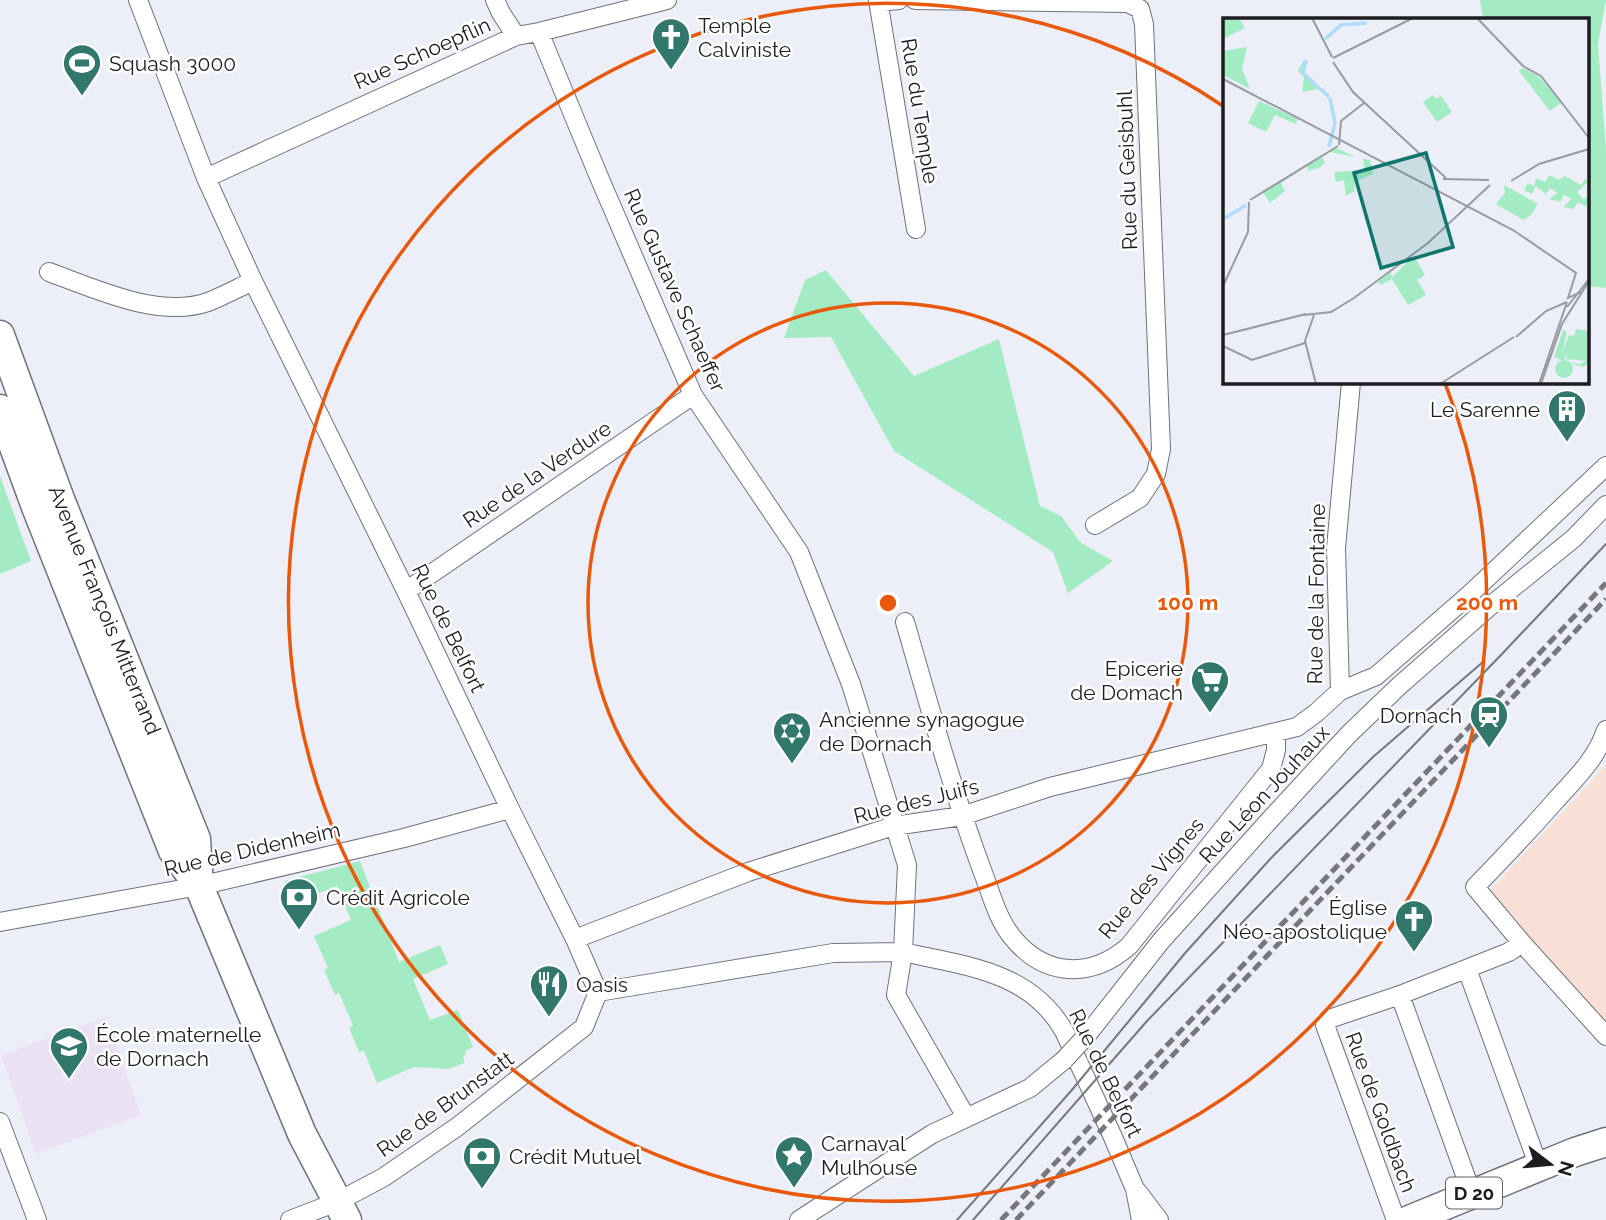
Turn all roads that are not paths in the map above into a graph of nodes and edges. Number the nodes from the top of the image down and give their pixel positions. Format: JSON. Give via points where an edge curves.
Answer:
{"nodes":[{"id":1,"x":138,"y":0,"type":"edge"},
{"id":2,"x":495,"y":0,"type":"edge"},
{"id":3,"x":667,"y":0,"type":"edge"},
{"id":4,"x":899,"y":0,"type":"edge"},
{"id":5,"x":915,"y":0,"type":"edge"},
{"id":6,"x":878,"y":1,"type":"edge"},
{"id":7,"x":539,"y":32,"type":"junction"},
{"id":8,"x":516,"y":36,"type":"junction"},
{"id":9,"x":206,"y":178,"type":"junction"},
{"id":10,"x":916,"y":229,"type":"dead end"},
{"id":11,"x":49,"y":272,"type":"dead end"},
{"id":12,"x":253,"y":281,"type":"junction"},
{"id":13,"x":0,"y":335,"type":"edge"},
{"id":14,"x":1351,"y":383,"type":"edge"},
{"id":15,"x":693,"y":395,"type":"junction"},
{"id":16,"x":0,"y":409,"type":"edge"},
{"id":17,"x":1606,"y":467,"type":"edge"},
{"id":18,"x":1606,"y":505,"type":"edge"},
{"id":19,"x":1095,"y":525,"type":"dead end"},
{"id":20,"x":407,"y":591,"type":"junction"},
{"id":21,"x":905,"y":622,"type":"dead end"},
{"id":22,"x":1340,"y":691,"type":"junction"},
{"id":23,"x":1606,"y":730,"type":"edge"},
{"id":24,"x":1276,"y":733,"type":"junction"},
{"id":25,"x":510,"y":809,"type":"junction"},
{"id":26,"x":962,"y":816,"type":"junction"},
{"id":27,"x":894,"y":826,"type":"junction"},
{"id":28,"x":199,"y":886,"type":"junction"},
{"id":29,"x":0,"y":922,"type":"edge"},
{"id":30,"x":575,"y":939,"type":"junction"},
{"id":31,"x":1522,"y":943,"type":"junction"},
{"id":32,"x":903,"y":953,"type":"junction"},
{"id":33,"x":1467,"y":969,"type":"junction"},
{"id":34,"x":598,"y":992,"type":"junction"},
{"id":35,"x":1400,"y":995,"type":"junction"},
{"id":36,"x":1606,"y":1036,"type":"edge"},
{"id":37,"x":966,"y":1117,"type":"junction"},
{"id":38,"x":0,"y":1122,"type":"edge"},
{"id":39,"x":1606,"y":1142,"type":"edge"},
{"id":40,"x":1539,"y":1167,"type":"junction"},
{"id":41,"x":1135,"y":1189,"type":"junction"},
{"id":42,"x":1472,"y":1194,"type":"junction"},
{"id":43,"x":342,"y":1211,"type":"edge"},
{"id":44,"x":37,"y":1220,"type":"edge"},
{"id":45,"x":290,"y":1220,"type":"edge"},
{"id":46,"x":799,"y":1220,"type":"edge"},
{"id":47,"x":1127,"y":1220,"type":"edge"},
{"id":48,"x":1141,"y":1220,"type":"edge"},
{"id":49,"x":1159,"y":1220,"type":"edge"},
{"id":50,"x":1396,"y":1220,"type":"edge"},
{"id":51,"x":1409,"y":1220,"type":"edge"}],
"edges":[{"from":1,"to":9,"type":"street","name":"Rue de Belfort"},
{"from":2,"to":8,"type":"street"},
{"from":3,"to":7,"type":"street","name":"Rue Schoepflin"},
{"from":4,"to":6,"type":"street"},
{"from":5,"to":19,"type":"street","name":"Rue du Geisbuhl","via":[[1128,3],[1140,9],[1161,449],[1156,474],[1140,498]]},
{"from":6,"to":10,"type":"street","name":"Rue du Temple"},
{"from":7,"to":8,"type":"street","name":"Rue Schoepflin"},
{"from":7,"to":15,"type":"street","name":"Rue Gustave Schaeffer"},
{"from":8,"to":9,"type":"street","name":"Rue Schoepflin"},
{"from":9,"to":12,"type":"street","name":"Rue de Belfort"},
{"from":11,"to":12,"type":"street","via":[[137,303],[172,307],[206,303]]},
{"from":12,"to":20,"type":"street","name":"Rue de Belfort"},
{"from":13,"to":28,"type":"main road","name":"Avenue François Mitterrand","via":[[60,499],[196,839]]},
{"from":14,"to":22,"type":"street","name":"Rue de la Fontaine","via":[[1336,548]]},
{"from":15,"to":20,"type":"street","name":"Rue de la Verdure"},
{"from":15,"to":27,"type":"street","name":"Rue Gustave Schaeffer","via":[[799,552],[851,684]]},
{"from":16,"to":28,"type":"main road","name":"Avenue François Mitterrand","via":[[173,851]]},
{"from":17,"to":22,"type":"street","via":[[1376,676]]},
{"from":18,"to":37,"type":"street","name":"Rue Léon Jouhaux","bridge":true,"via":[[1349,734],[1161,941],[1064,1060],[1030,1088]]},
{"from":20,"to":25,"type":"street","name":"Rue de Belfort"},
{"from":21,"to":26,"type":"street","name":"Rue des Vignes"},
{"from":22,"to":24,"type":"street","name":"Rue de la Fontaine","via":[[1297,727]]},
{"from":23,"to":31,"type":"street","via":[[1586,767],[1475,887]]},
{"from":24,"to":26,"type":"street","name":"Rue des Juifs","via":[[1050,787]]},
{"from":24,"to":26,"type":"street","name":"Rue des Vignes","via":[[1271,769],[1129,946],[1094,966],[1060,969],[1025,951],[1002,920]]},
{"from":25,"to":28,"type":"street","name":"Rue de Didenheim"},
{"from":25,"to":30,"type":"street","name":"Rue de Belfort"},
{"from":26,"to":27,"type":"street","name":"Rue des Juifs"},
{"from":27,"to":30,"type":"street","name":"Rue des Juifs","via":[[748,872]]},
{"from":27,"to":32,"type":"street","name":"Rue Gustave Schaeffer","via":[[907,865]]},
{"from":28,"to":29,"type":"street","name":"Rue de Didenheim"},
{"from":28,"to":43,"type":"main road","name":"Avenue François Mitterrand","via":[[302,1134]]},
{"from":30,"to":34,"type":"street","name":"Rue de Belfort"},
{"from":31,"to":33,"type":"street","name":"Rue de Goldbach"},
{"from":31,"to":36,"type":"street"},
{"from":32,"to":34,"type":"street","name":"Rue de Belfort","via":[[832,953]]},
{"from":32,"to":37,"type":"street","via":[[896,995]]},
{"from":32,"to":41,"type":"street","name":"Rue de Belfort","via":[[988,972],[1042,1001],[1064,1031]]},
{"from":33,"to":35,"type":"street","name":"Rue de Goldbach"},
{"from":33,"to":40,"type":"street"},
{"from":34,"to":43,"type":"street","name":"Rue de Brunstatt","via":[[584,1027]]},
{"from":35,"to":42,"type":"street"},
{"from":35,"to":50,"type":"street","name":"Rue de Goldbach","via":[[1329,1019],[1325,1025]]},
{"from":37,"to":46,"type":"street","name":"Rue Léon Jouhaux"},
{"from":38,"to":44,"type":"street"},
{"from":39,"to":40,"type":"main road","number":"D 20"},
{"from":40,"to":42,"type":"main road","number":"D 20"},
{"from":41,"to":47,"type":"street"},
{"from":41,"to":48,"type":"street"},
{"from":41,"to":49,"type":"street"},
{"from":42,"to":51,"type":"main road","number":"D 20"},
{"from":43,"to":45,"type":"street","name":"Rue de Brunstatt"}]}
